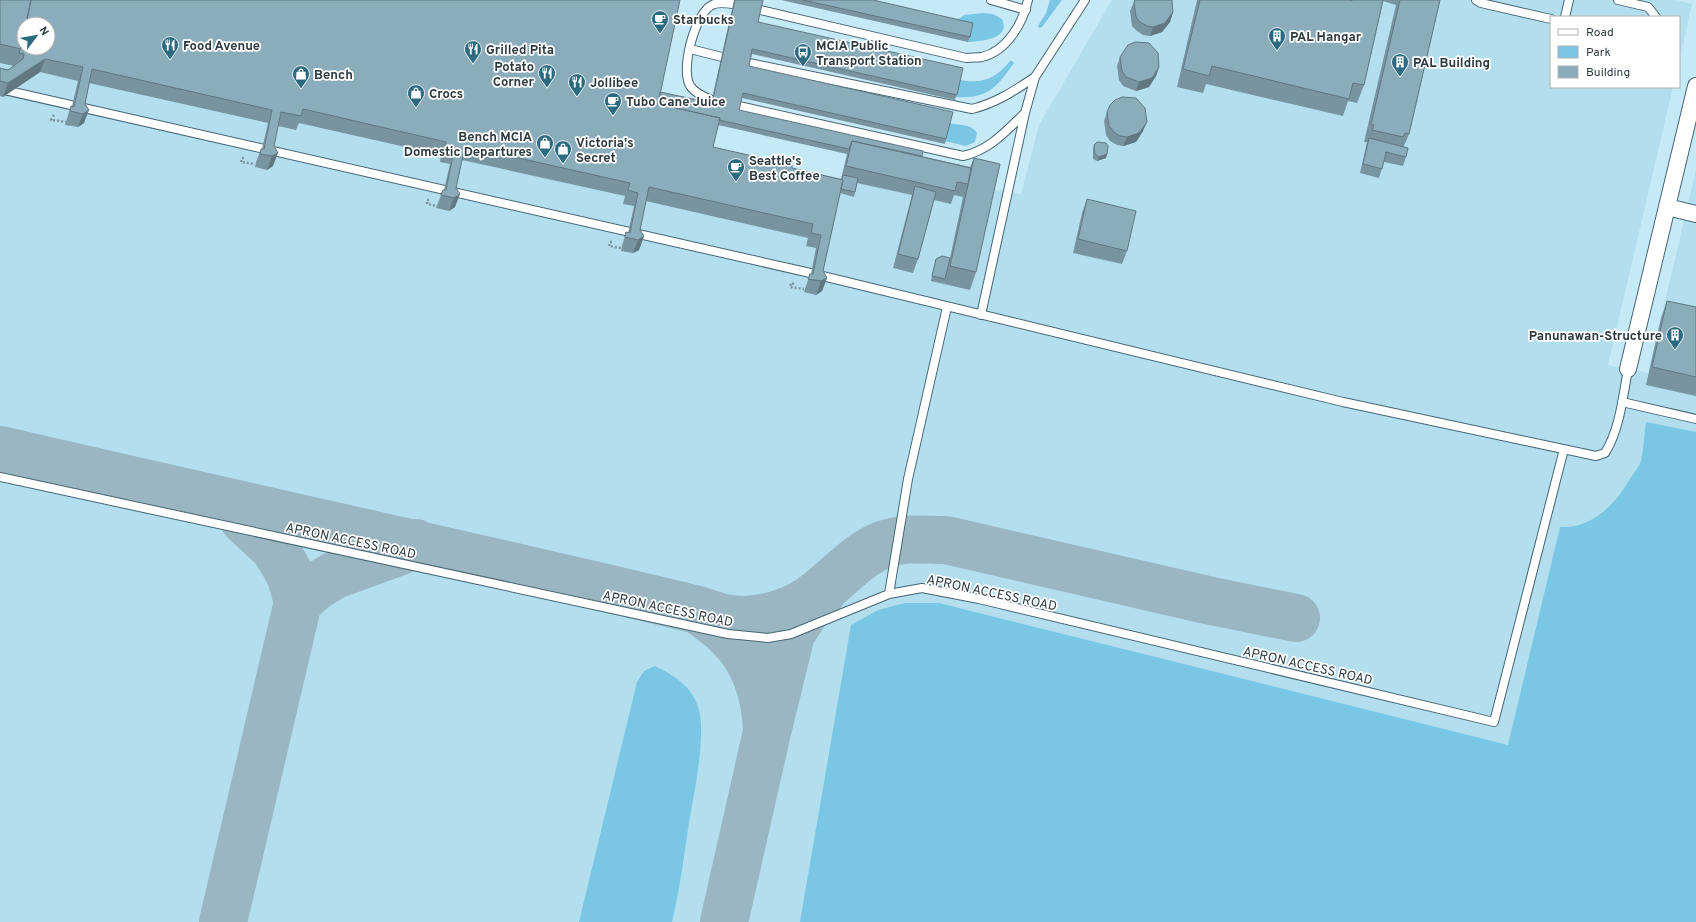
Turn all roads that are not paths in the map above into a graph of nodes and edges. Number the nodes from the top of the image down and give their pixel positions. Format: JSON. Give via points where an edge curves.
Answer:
{"nodes":[{"id":1,"x":991,"y":0,"type":"edge"},
{"id":2,"x":1028,"y":0,"type":"edge"},
{"id":3,"x":1085,"y":0,"type":"edge"},
{"id":4,"x":1476,"y":0,"type":"edge"},
{"id":5,"x":1569,"y":0,"type":"edge"},
{"id":6,"x":1618,"y":0,"type":"edge"},
{"id":7,"x":733,"y":4,"type":"edge"},
{"id":8,"x":760,"y":10,"type":"edge"},
{"id":9,"x":1026,"y":10,"type":"junction"},
{"id":10,"x":1565,"y":16,"type":"edge"},
{"id":11,"x":1655,"y":16,"type":"edge"},
{"id":12,"x":1550,"y":18,"type":"edge"},
{"id":13,"x":690,"y":49,"type":"junction"},
{"id":14,"x":722,"y":57,"type":"edge"},
{"id":15,"x":749,"y":63,"type":"edge"},
{"id":16,"x":1035,"y":77,"type":"junction"},
{"id":17,"x":1696,"y":86,"type":"edge"},
{"id":18,"x":0,"y":89,"type":"edge"},
{"id":19,"x":712,"y":100,"type":"edge"},
{"id":20,"x":739,"y":106,"type":"edge"},
{"id":21,"x":1025,"y":113,"type":"junction"},
{"id":22,"x":1667,"y":207,"type":"junction"},
{"id":23,"x":1696,"y":214,"type":"edge"},
{"id":24,"x":947,"y":307,"type":"junction"},
{"id":25,"x":981,"y":315,"type":"junction"},
{"id":26,"x":1628,"y":369,"type":"joint"},
{"id":27,"x":1622,"y":402,"type":"junction"},
{"id":28,"x":1696,"y":419,"type":"edge"},
{"id":29,"x":1564,"y":449,"type":"junction"},
{"id":30,"x":0,"y":477,"type":"edge"},
{"id":31,"x":889,"y":594,"type":"junction"}],
"edges":[{"from":1,"to":9,"type":"lane"},
{"from":2,"to":9,"type":"lane"},
{"from":3,"to":16,"type":"lane"},
{"from":4,"to":12,"type":"lane"},
{"from":5,"to":10,"type":"lane"},
{"from":6,"to":11,"type":"lane","via":[[1648,7]]},
{"from":7,"to":13,"type":"lane","via":[[720,3],[704,11],[698,21]]},
{"from":8,"to":9,"type":"lane","via":[[966,58],[982,57],[998,49],[1015,32]]},
{"from":13,"to":14,"type":"lane"},
{"from":13,"to":19,"type":"lane","via":[[687,80],[691,88]]},
{"from":15,"to":16,"type":"lane","via":[[972,109],[1006,96]]},
{"from":16,"to":21,"type":"lane"},
{"from":17,"to":22,"type":"street"},
{"from":18,"to":24,"type":"lane","via":[[806,272]]},
{"from":20,"to":21,"type":"lane","via":[[963,156],[978,153],[995,142]]},
{"from":21,"to":25,"type":"lane"},
{"from":22,"to":23,"type":"street"},
{"from":22,"to":26,"type":"street"},
{"from":24,"to":25,"type":"lane"},
{"from":24,"to":31,"type":"lane","via":[[908,479]]},
{"from":25,"to":29,"type":"lane","via":[[1343,402]]},
{"from":26,"to":27,"type":"lane"},
{"from":27,"to":28,"type":"lane"},
{"from":27,"to":29,"type":"lane","via":[[1605,453],[1596,456]]},
{"from":29,"to":31,"type":"lane","name":"APRON ACCESS ROAD","via":[[1494,722],[979,599],[922,588]]},
{"from":30,"to":31,"type":"lane","name":"APRON ACCESS ROAD","via":[[728,634],[768,638],[791,634]]}]}
